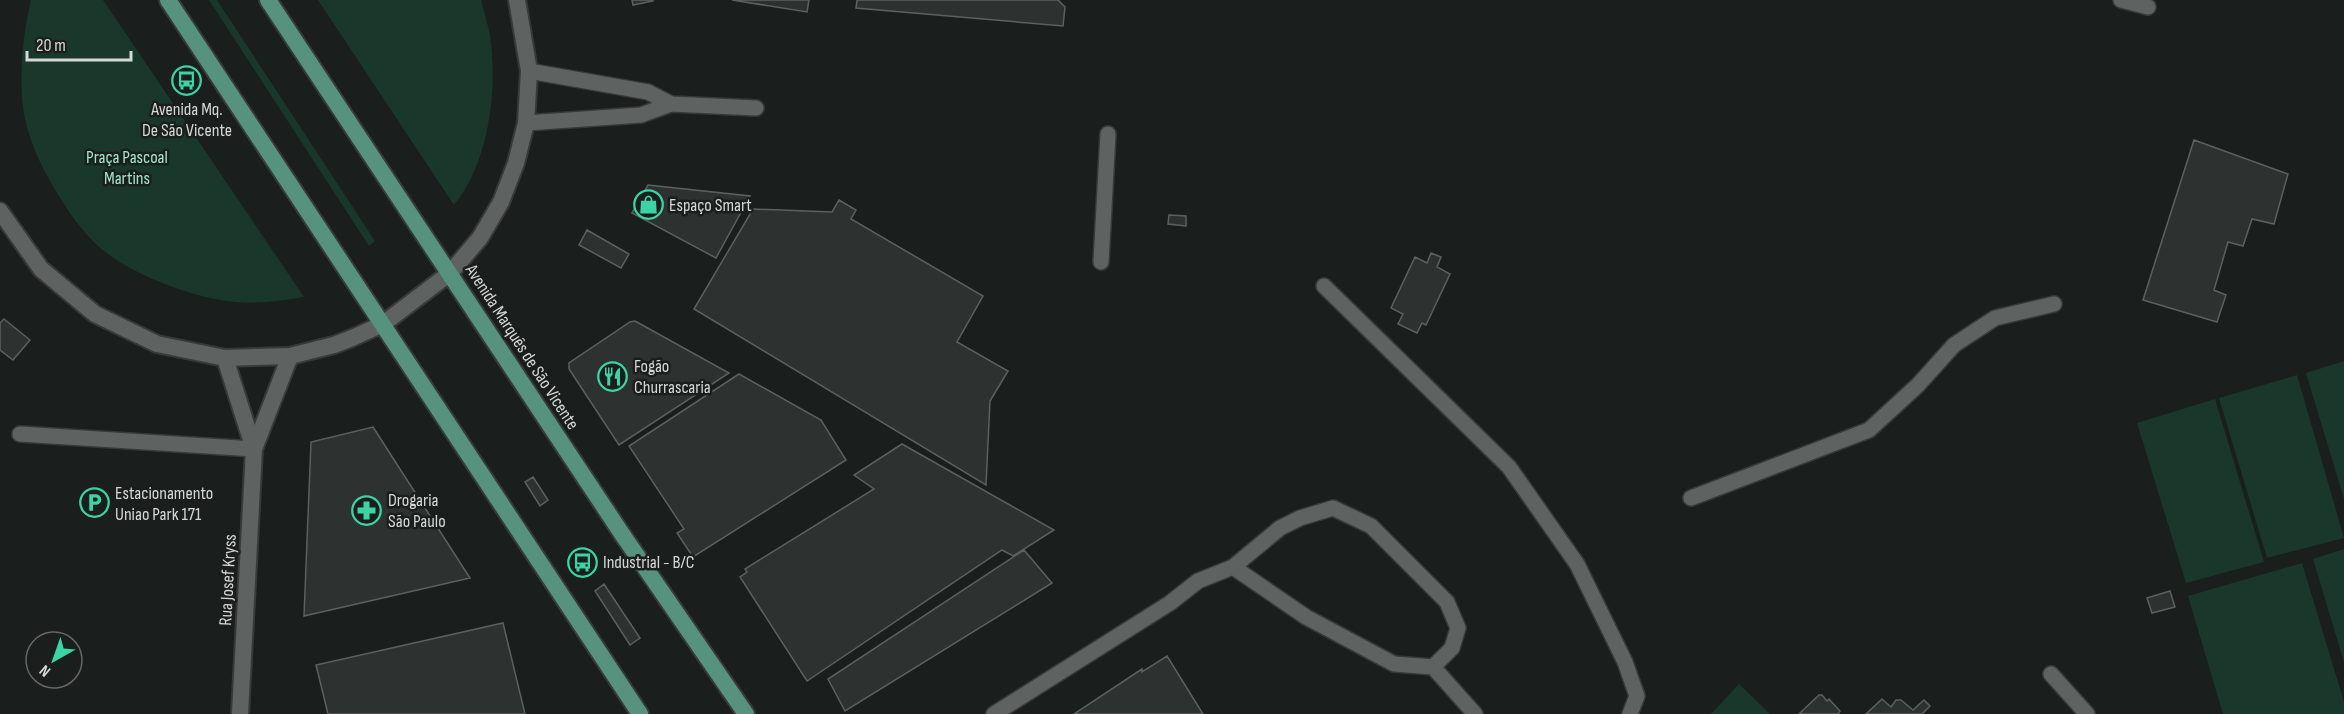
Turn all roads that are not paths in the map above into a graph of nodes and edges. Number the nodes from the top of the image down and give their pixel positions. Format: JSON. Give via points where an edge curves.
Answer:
{"nodes":[{"id":1,"x":168,"y":0,"type":"edge"},
{"id":2,"x":268,"y":0,"type":"edge"},
{"id":3,"x":517,"y":0,"type":"edge"},
{"id":4,"x":2121,"y":0,"type":"edge"},
{"id":5,"x":2148,"y":7,"type":"dead end"},
{"id":6,"x":529,"y":71,"type":"junction"},
{"id":7,"x":671,"y":104,"type":"junction"},
{"id":8,"x":756,"y":108,"type":"dead end"},
{"id":9,"x":526,"y":123,"type":"junction"},
{"id":10,"x":1108,"y":134,"type":"dead end"},
{"id":11,"x":0,"y":211,"type":"edge"},
{"id":12,"x":1101,"y":262,"type":"dead end"},
{"id":13,"x":450,"y":273,"type":"junction"},
{"id":14,"x":1324,"y":286,"type":"dead end"},
{"id":15,"x":2054,"y":304,"type":"dead end"},
{"id":16,"x":383,"y":324,"type":"junction"},
{"id":17,"x":290,"y":356,"type":"junction"},
{"id":18,"x":225,"y":358,"type":"junction"},
{"id":19,"x":20,"y":434,"type":"dead end"},
{"id":20,"x":254,"y":449,"type":"junction"},
{"id":21,"x":1691,"y":498,"type":"dead end"},
{"id":22,"x":1233,"y":567,"type":"junction"},
{"id":23,"x":1433,"y":667,"type":"junction"},
{"id":24,"x":2051,"y":674,"type":"dead end"},
{"id":25,"x":240,"y":714,"type":"edge"},
{"id":26,"x":640,"y":714,"type":"edge"},
{"id":27,"x":746,"y":714,"type":"edge"},
{"id":28,"x":994,"y":714,"type":"edge"},
{"id":29,"x":1475,"y":714,"type":"edge"},
{"id":30,"x":1630,"y":714,"type":"edge"},
{"id":31,"x":2087,"y":714,"type":"edge"}],
"edges":[{"from":1,"to":16,"type":"main road"},
{"from":2,"to":13,"type":"main road","name":"Avenida Marquês de São Vicente"},
{"from":3,"to":6,"type":"street"},
{"from":4,"to":5,"type":"lane"},
{"from":6,"to":7,"type":"lane","via":[[648,92]]},
{"from":6,"to":9,"type":"street"},
{"from":7,"to":8,"type":"lane"},
{"from":7,"to":9,"type":"lane","via":[[641,115]]},
{"from":9,"to":13,"type":"street","via":[[501,202],[480,238]]},
{"from":10,"to":12,"type":"lane"},
{"from":11,"to":18,"type":"street","via":[[41,269],[95,314],[157,344]]},
{"from":13,"to":16,"type":"street"},
{"from":13,"to":27,"type":"main road","name":"Avenida Marquês de São Vicente"},
{"from":14,"to":30,"type":"lane","via":[[1509,467],[1577,564],[1625,662],[1637,696]]},
{"from":15,"to":21,"type":"lane","via":[[1995,318],[1954,345],[1869,430]]},
{"from":16,"to":17,"type":"street","via":[[334,345]]},
{"from":16,"to":26,"type":"main road"},
{"from":17,"to":18,"type":"street"},
{"from":17,"to":20,"type":"street","name":"Rua Josef Kryss"},
{"from":18,"to":20,"type":"street","name":"Rua Josef Kryss"},
{"from":19,"to":20,"type":"lane"},
{"from":20,"to":25,"type":"street","name":"Rua Josef Kryss"},
{"from":22,"to":23,"type":"lane","via":[[1306,616],[1394,664]]},
{"from":22,"to":23,"type":"lane","via":[[1280,528],[1333,508],[1371,526],[1451,610],[1458,628],[1452,648]]},
{"from":22,"to":28,"type":"lane","via":[[1198,581],[1170,603]]},
{"from":23,"to":29,"type":"lane"},
{"from":24,"to":31,"type":"lane"}]}
